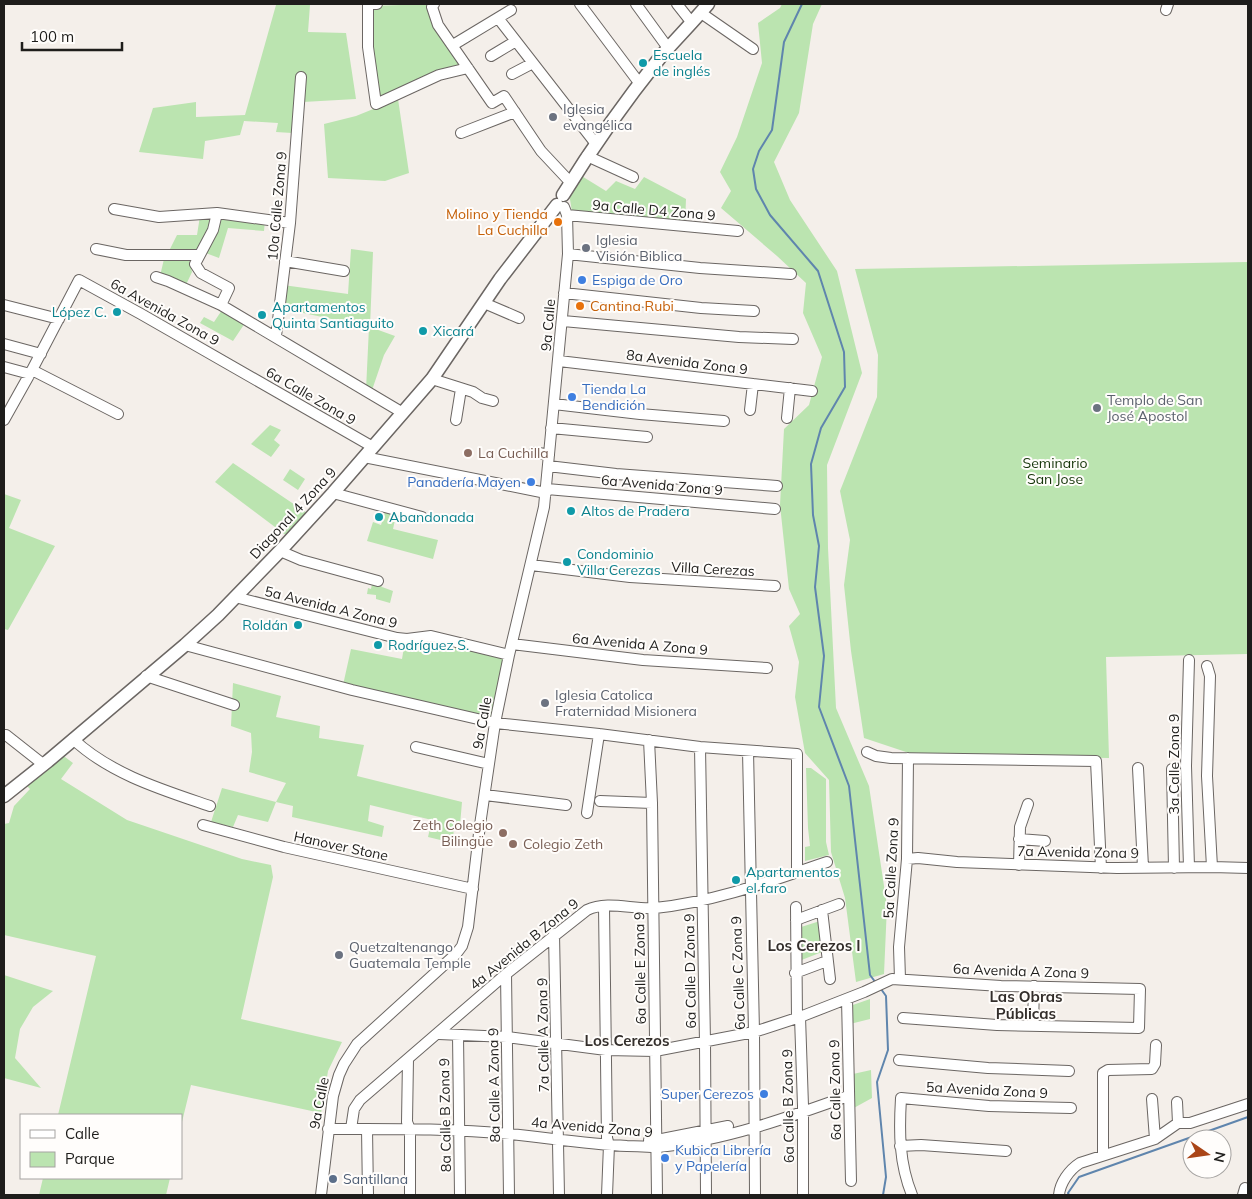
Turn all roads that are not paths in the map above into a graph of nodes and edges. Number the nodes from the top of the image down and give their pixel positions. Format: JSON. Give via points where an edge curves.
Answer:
{"nodes":[{"id":1,"x":376,"y":4,"type":"edge"},
{"id":2,"x":434,"y":4,"type":"edge"},
{"id":3,"x":580,"y":4,"type":"edge"},
{"id":4,"x":636,"y":4,"type":"edge"},
{"id":5,"x":677,"y":4,"type":"edge"},
{"id":6,"x":511,"y":10,"type":"dead end"},
{"id":7,"x":700,"y":13,"type":"edge"},
{"id":8,"x":498,"y":18,"type":"junction"},
{"id":9,"x":516,"y":41,"type":"junction"},
{"id":10,"x":453,"y":45,"type":"junction"},
{"id":11,"x":668,"y":48,"type":"junction"},
{"id":12,"x":753,"y":49,"type":"dead end"},
{"id":13,"x":491,"y":56,"type":"dead end"},
{"id":14,"x":533,"y":63,"type":"junction"},
{"id":15,"x":468,"y":68,"type":"junction"},
{"id":16,"x":512,"y":74,"type":"dead end"},
{"id":17,"x":301,"y":77,"type":"dead end"},
{"id":18,"x":640,"y":84,"type":"junction"},
{"id":19,"x":515,"y":112,"type":"junction"},
{"id":20,"x":461,"y":133,"type":"dead end"},
{"id":21,"x":596,"y":144,"type":"junction"},
{"id":22,"x":587,"y":156,"type":"junction"},
{"id":23,"x":633,"y":177,"type":"dead end"},
{"id":24,"x":571,"y":182,"type":"junction"},
{"id":25,"x":563,"y":206,"type":"junction"},
{"id":26,"x":114,"y":209,"type":"dead end"},
{"id":27,"x":217,"y":213,"type":"junction"},
{"id":28,"x":290,"y":223,"type":"junction"},
{"id":29,"x":738,"y":231,"type":"dead end"},
{"id":30,"x":96,"y":248,"type":"dead end"},
{"id":31,"x":199,"y":254,"type":"junction"},
{"id":32,"x":568,"y":254,"type":"junction"},
{"id":33,"x":286,"y":261,"type":"junction"},
{"id":34,"x":344,"y":271,"type":"dead end"},
{"id":35,"x":790,"y":274,"type":"dead end"},
{"id":36,"x":156,"y":278,"type":"dead end"},
{"id":37,"x":564,"y":293,"type":"junction"},
{"id":38,"x":484,"y":303,"type":"junction"},
{"id":39,"x":4,"y":305,"type":"edge"},
{"id":40,"x":221,"y":305,"type":"junction"},
{"id":41,"x":754,"y":311,"type":"dead end"},
{"id":42,"x":519,"y":318,"type":"dead end"},
{"id":43,"x":59,"y":319,"type":"junction"},
{"id":44,"x":563,"y":321,"type":"junction"},
{"id":45,"x":276,"y":336,"type":"junction"},
{"id":46,"x":793,"y":339,"type":"dead end"},
{"id":47,"x":4,"y":344,"type":"edge"},
{"id":48,"x":41,"y":354,"type":"junction"},
{"id":49,"x":559,"y":361,"type":"junction"},
{"id":50,"x":4,"y":367,"type":"edge"},
{"id":51,"x":236,"y":368,"type":"joint"},
{"id":52,"x":31,"y":372,"type":"junction"},
{"id":53,"x":432,"y":379,"type":"junction"},
{"id":54,"x":753,"y":384,"type":"junction"},
{"id":55,"x":790,"y":388,"type":"junction"},
{"id":56,"x":461,"y":389,"type":"junction"},
{"id":57,"x":812,"y":391,"type":"dead end"},
{"id":58,"x":492,"y":401,"type":"dead end"},
{"id":59,"x":554,"y":404,"type":"junction"},
{"id":60,"x":750,"y":410,"type":"dead end"},
{"id":61,"x":403,"y":413,"type":"junction"},
{"id":62,"x":118,"y":414,"type":"dead end"},
{"id":63,"x":787,"y":418,"type":"dead end"},
{"id":64,"x":4,"y":420,"type":"edge"},
{"id":65,"x":456,"y":420,"type":"dead end"},
{"id":66,"x":724,"y":422,"type":"dead end"},
{"id":67,"x":551,"y":428,"type":"junction"},
{"id":68,"x":647,"y":438,"type":"dead end"},
{"id":69,"x":373,"y":447,"type":"junction"},
{"id":70,"x":534,"y":452,"type":"dead end"},
{"id":71,"x":549,"y":455,"type":"junction"},
{"id":72,"x":364,"y":457,"type":"junction"},
{"id":73,"x":548,"y":466,"type":"junction"},
{"id":74,"x":777,"y":486,"type":"dead end"},
{"id":75,"x":546,"y":491,"type":"junction"},
{"id":76,"x":333,"y":493,"type":"junction"},
{"id":77,"x":774,"y":509,"type":"dead end"},
{"id":78,"x":422,"y":517,"type":"dead end"},
{"id":79,"x":280,"y":551,"type":"junction"},
{"id":80,"x":531,"y":565,"type":"junction"},
{"id":81,"x":378,"y":581,"type":"dead end"},
{"id":82,"x":775,"y":586,"type":"dead end"},
{"id":83,"x":235,"y":597,"type":"junction"},
{"id":84,"x":512,"y":644,"type":"junction"},
{"id":85,"x":184,"y":645,"type":"junction"},
{"id":86,"x":509,"y":655,"type":"junction"},
{"id":87,"x":1189,"y":660,"type":"dead end"},
{"id":88,"x":1207,"y":666,"type":"dead end"},
{"id":89,"x":767,"y":668,"type":"dead end"},
{"id":90,"x":146,"y":676,"type":"junction"},
{"id":91,"x":234,"y":705,"type":"dead end"},
{"id":92,"x":495,"y":723,"type":"junction"},
{"id":93,"x":599,"y":734,"type":"junction"},
{"id":94,"x":6,"y":735,"type":"dead end"},
{"id":95,"x":74,"y":739,"type":"junction"},
{"id":96,"x":649,"y":740,"type":"junction"},
{"id":97,"x":416,"y":747,"type":"dead end"},
{"id":98,"x":700,"y":747,"type":"junction"},
{"id":99,"x":748,"y":751,"type":"junction"},
{"id":100,"x":867,"y":752,"type":"dead end"},
{"id":101,"x":908,"y":758,"type":"junction"},
{"id":102,"x":489,"y":764,"type":"junction"},
{"id":103,"x":44,"y":765,"type":"junction"},
{"id":104,"x":1138,"y":768,"type":"dead end"},
{"id":105,"x":1172,"y":769,"type":"dead end"},
{"id":106,"x":483,"y":787,"type":"junction"},
{"id":107,"x":4,"y":796,"type":"edge"},
{"id":108,"x":600,"y":801,"type":"dead end"},
{"id":109,"x":652,"y":803,"type":"junction"},
{"id":110,"x":1028,"y":804,"type":"dead end"},
{"id":111,"x":210,"y":806,"type":"dead end"},
{"id":112,"x":566,"y":806,"type":"dead end"},
{"id":113,"x":587,"y":813,"type":"dead end"},
{"id":114,"x":203,"y":825,"type":"dead end"},
{"id":115,"x":1019,"y":839,"type":"junction"},
{"id":116,"x":1045,"y":841,"type":"dead end"},
{"id":117,"x":907,"y":860,"type":"junction"},
{"id":118,"x":827,"y":862,"type":"dead end"},
{"id":119,"x":1019,"y":864,"type":"junction"},
{"id":120,"x":1190,"y":867,"type":"junction"},
{"id":121,"x":1212,"y":867,"type":"junction"},
{"id":122,"x":1101,"y":868,"type":"junction"},
{"id":123,"x":1143,"y":868,"type":"junction"},
{"id":124,"x":1174,"y":868,"type":"junction"},
{"id":125,"x":1248,"y":868,"type":"edge"},
{"id":126,"x":797,"y":872,"type":"junction"},
{"id":127,"x":749,"y":888,"type":"junction"},
{"id":128,"x":473,"y":889,"type":"junction"},
{"id":129,"x":702,"y":900,"type":"junction"},
{"id":130,"x":839,"y":904,"type":"dead end"},
{"id":131,"x":604,"y":907,"type":"junction"},
{"id":132,"x":796,"y":907,"type":"dead end"},
{"id":133,"x":653,"y":908,"type":"junction"},
{"id":134,"x":822,"y":910,"type":"junction"},
{"id":135,"x":796,"y":920,"type":"junction"},
{"id":136,"x":554,"y":934,"type":"junction"},
{"id":137,"x":827,"y":961,"type":"junction"},
{"id":138,"x":796,"y":973,"type":"junction"},
{"id":139,"x":506,"y":974,"type":"junction"},
{"id":140,"x":830,"y":979,"type":"dead end"},
{"id":141,"x":896,"y":979,"type":"junction"},
{"id":142,"x":1034,"y":986,"type":"junction"},
{"id":143,"x":847,"y":999,"type":"junction"},
{"id":144,"x":799,"y":1018,"type":"junction"},
{"id":145,"x":903,"y":1018,"type":"dead end"},
{"id":146,"x":1033,"y":1026,"type":"junction"},
{"id":147,"x":754,"y":1032,"type":"junction"},
{"id":148,"x":439,"y":1034,"type":"junction"},
{"id":149,"x":458,"y":1035,"type":"junction"},
{"id":150,"x":507,"y":1037,"type":"junction"},
{"id":151,"x":705,"y":1043,"type":"junction"},
{"id":152,"x":557,"y":1044,"type":"junction"},
{"id":153,"x":1156,"y":1045,"type":"dead end"},
{"id":154,"x":606,"y":1050,"type":"junction"},
{"id":155,"x":655,"y":1051,"type":"junction"},
{"id":156,"x":408,"y":1059,"type":"junction"},
{"id":157,"x":900,"y":1060,"type":"dead end"},
{"id":158,"x":1069,"y":1071,"type":"dead end"},
{"id":159,"x":848,"y":1093,"type":"junction"},
{"id":160,"x":1152,"y":1099,"type":"dead end"},
{"id":161,"x":1177,"y":1102,"type":"dead end"},
{"id":162,"x":1248,"y":1104,"type":"edge"},
{"id":163,"x":1071,"y":1108,"type":"dead end"},
{"id":164,"x":803,"y":1109,"type":"junction"},
{"id":165,"x":1178,"y":1123,"type":"junction"},
{"id":166,"x":754,"y":1124,"type":"junction"},
{"id":167,"x":328,"y":1126,"type":"junction"},
{"id":168,"x":351,"y":1126,"type":"junction"},
{"id":169,"x":409,"y":1126,"type":"junction"},
{"id":170,"x":460,"y":1127,"type":"junction"},
{"id":171,"x":367,"y":1129,"type":"junction"},
{"id":172,"x":509,"y":1130,"type":"junction"},
{"id":173,"x":706,"y":1135,"type":"junction"},
{"id":174,"x":558,"y":1136,"type":"junction"},
{"id":175,"x":1155,"y":1139,"type":"junction"},
{"id":176,"x":608,"y":1141,"type":"junction"},
{"id":177,"x":657,"y":1143,"type":"junction"},
{"id":178,"x":900,"y":1146,"type":"junction"},
{"id":179,"x":1006,"y":1151,"type":"dead end"},
{"id":180,"x":1104,"y":1154,"type":"junction"},
{"id":181,"x":850,"y":1181,"type":"dead end"},
{"id":182,"x":803,"y":1194,"type":"edge"},
{"id":183,"x":321,"y":1195,"type":"edge"},
{"id":184,"x":368,"y":1195,"type":"edge"},
{"id":185,"x":410,"y":1195,"type":"edge"},
{"id":186,"x":460,"y":1195,"type":"edge"},
{"id":187,"x":509,"y":1195,"type":"edge"},
{"id":188,"x":559,"y":1195,"type":"edge"},
{"id":189,"x":607,"y":1195,"type":"edge"},
{"id":190,"x":658,"y":1195,"type":"edge"},
{"id":191,"x":706,"y":1195,"type":"edge"},
{"id":192,"x":755,"y":1195,"type":"edge"},
{"id":193,"x":912,"y":1195,"type":"edge"},
{"id":194,"x":1059,"y":1195,"type":"edge"}],
"edges":[{"from":1,"to":15,"type":"street","via":[[368,4],[368,47],[376,104],[439,75]]},
{"from":2,"to":10,"type":"street","via":[[432,7],[438,25]]},
{"from":3,"to":18,"type":"street"},
{"from":4,"to":11,"type":"street"},
{"from":5,"to":7,"type":"street"},
{"from":6,"to":8,"type":"street"},
{"from":7,"to":11,"type":"main road","name":"Diagonal 4 Zona 9"},
{"from":7,"to":12,"type":"street"},
{"from":8,"to":9,"type":"street"},
{"from":8,"to":10,"type":"street"},
{"from":9,"to":13,"type":"street"},
{"from":9,"to":14,"type":"street"},
{"from":10,"to":15,"type":"street"},
{"from":11,"to":18,"type":"main road","name":"Diagonal 4 Zona 9"},
{"from":14,"to":16,"type":"street"},
{"from":14,"to":21,"type":"street"},
{"from":15,"to":19,"type":"street","via":[[492,103],[504,96]]},
{"from":17,"to":28,"type":"street","name":"10a Calle Zona 9"},
{"from":18,"to":21,"type":"main road","name":"Diagonal 4 Zona 9"},
{"from":19,"to":20,"type":"street"},
{"from":19,"to":24,"type":"street","via":[[541,151]]},
{"from":21,"to":22,"type":"main road","name":"Diagonal 4 Zona 9"},
{"from":22,"to":23,"type":"street"},
{"from":22,"to":24,"type":"main road","name":"Diagonal 4 Zona 9"},
{"from":24,"to":25,"type":"main road","name":"Diagonal 4 Zona 9"},
{"from":25,"to":29,"type":"street","name":"9a Calle D4 Zona 9"},
{"from":25,"to":32,"type":"street","name":"9a Calle"},
{"from":25,"to":38,"type":"main road","name":"Diagonal 4 Zona 9"},
{"from":26,"to":27,"type":"street","via":[[159,217]]},
{"from":27,"to":28,"type":"street"},
{"from":27,"to":31,"type":"street","via":[[213,230]]},
{"from":28,"to":33,"type":"street","name":"10a Calle Zona 9"},
{"from":30,"to":31,"type":"street","via":[[126,255]]},
{"from":31,"to":40,"type":"street","via":[[195,262],[198,270],[229,288]]},
{"from":32,"to":35,"type":"street"},
{"from":32,"to":37,"type":"street","name":"9a Calle"},
{"from":33,"to":34,"type":"street"},
{"from":33,"to":45,"type":"street","name":"10a Calle Zona 9"},
{"from":36,"to":40,"type":"street"},
{"from":37,"to":41,"type":"street"},
{"from":37,"to":44,"type":"street","name":"9a Calle"},
{"from":38,"to":42,"type":"street"},
{"from":38,"to":53,"type":"main road","name":"Diagonal 4 Zona 9"},
{"from":39,"to":43,"type":"street"},
{"from":40,"to":45,"type":"street"},
{"from":43,"to":48,"type":"street"},
{"from":43,"to":51,"type":"street","name":"6a Avenida Zona 9","via":[[80,280]]},
{"from":44,"to":46,"type":"street"},
{"from":44,"to":49,"type":"street","name":"9a Calle"},
{"from":45,"to":61,"type":"street"},
{"from":47,"to":48,"type":"street"},
{"from":48,"to":52,"type":"street"},
{"from":49,"to":54,"type":"street","name":"8a Avenida Zona 9"},
{"from":49,"to":59,"type":"street","name":"9a Calle"},
{"from":50,"to":52,"type":"street"},
{"from":51,"to":69,"type":"street","name":"6a Calle Zona 9"},
{"from":52,"to":62,"type":"street"},
{"from":52,"to":64,"type":"street"},
{"from":53,"to":56,"type":"street"},
{"from":53,"to":61,"type":"main road","name":"Diagonal 4 Zona 9"},
{"from":54,"to":55,"type":"street","name":"8a Avenida Zona 9"},
{"from":54,"to":60,"type":"street"},
{"from":55,"to":57,"type":"street","name":"8a Avenida Zona 9"},
{"from":55,"to":63,"type":"street"},
{"from":56,"to":58,"type":"street"},
{"from":56,"to":65,"type":"street"},
{"from":59,"to":66,"type":"street"},
{"from":59,"to":67,"type":"street","name":"9a Calle"},
{"from":61,"to":69,"type":"main road","name":"Diagonal 4 Zona 9"},
{"from":67,"to":68,"type":"street"},
{"from":67,"to":71,"type":"street","name":"9a Calle"},
{"from":69,"to":72,"type":"main road","name":"Diagonal 4 Zona 9"},
{"from":70,"to":71,"type":"street"},
{"from":71,"to":73,"type":"street","name":"9a Calle"},
{"from":72,"to":75,"type":"street","name":"6a Avenida Zona 9"},
{"from":72,"to":76,"type":"main road","name":"Diagonal 4 Zona 9"},
{"from":73,"to":74,"type":"street"},
{"from":73,"to":75,"type":"street","name":"9a Calle"},
{"from":75,"to":77,"type":"street","name":"6a Avenida Zona 9"},
{"from":75,"to":80,"type":"street","name":"9a Calle"},
{"from":76,"to":78,"type":"street"},
{"from":76,"to":79,"type":"main road","name":"Diagonal 4 Zona 9"},
{"from":79,"to":81,"type":"street"},
{"from":79,"to":83,"type":"main road","name":"Diagonal 4 Zona 9"},
{"from":80,"to":82,"type":"street","name":"Villa Cerezas","via":[[630,577]]},
{"from":80,"to":84,"type":"street","name":"9a Calle"},
{"from":83,"to":85,"type":"main road","name":"Diagonal 4 Zona 9"},
{"from":83,"to":86,"type":"street","name":"5a Avenida A Zona 9","via":[[397,638],[431,636]]},
{"from":84,"to":86,"type":"street","name":"9a Calle"},
{"from":84,"to":89,"type":"street","name":"6a Avenida A Zona 9","via":[[643,660]]},
{"from":85,"to":90,"type":"main road","name":"Diagonal 4 Zona 9"},
{"from":85,"to":92,"type":"street","via":[[352,690]]},
{"from":86,"to":92,"type":"street","name":"9a Calle"},
{"from":87,"to":120,"type":"street","name":"3a Calle Zona 9","via":[[1186,766]]},
{"from":88,"to":121,"type":"street","via":[[1210,673],[1207,776]]},
{"from":90,"to":91,"type":"street"},
{"from":90,"to":95,"type":"main road","name":"Diagonal 4 Zona 9"},
{"from":92,"to":93,"type":"street"},
{"from":92,"to":102,"type":"street","name":"9a Calle"},
{"from":93,"to":96,"type":"street"},
{"from":93,"to":113,"type":"street"},
{"from":94,"to":103,"type":"street"},
{"from":95,"to":103,"type":"main road","name":"Diagonal 4 Zona 9"},
{"from":95,"to":111,"type":"street","via":[[90,753],[125,773]]},
{"from":96,"to":98,"type":"street"},
{"from":96,"to":109,"type":"street","name":"6a Calle E Zona 9"},
{"from":97,"to":102,"type":"street"},
{"from":98,"to":99,"type":"street"},
{"from":98,"to":129,"type":"street","name":"6a Calle D Zona 9"},
{"from":99,"to":126,"type":"street","via":[[797,754]]},
{"from":99,"to":127,"type":"street","name":"6a Calle C Zona 9"},
{"from":100,"to":101,"type":"street","via":[[882,757]]},
{"from":101,"to":117,"type":"street","name":"5a Calle Zona 9"},
{"from":101,"to":122,"type":"street","via":[[1096,761]]},
{"from":102,"to":106,"type":"street","name":"9a Calle"},
{"from":103,"to":107,"type":"main road","name":"Diagonal 4 Zona 9"},
{"from":104,"to":123,"type":"street"},
{"from":105,"to":124,"type":"street"},
{"from":106,"to":112,"type":"street"},
{"from":106,"to":128,"type":"street","name":"9a Calle"},
{"from":108,"to":109,"type":"street"},
{"from":109,"to":133,"type":"street","name":"6a Calle E Zona 9"},
{"from":110,"to":115,"type":"street"},
{"from":114,"to":128,"type":"street","name":"Hanover Stone","via":[[284,848]]},
{"from":115,"to":116,"type":"street"},
{"from":115,"to":119,"type":"street"},
{"from":117,"to":119,"type":"street","name":"7a Avenida Zona 9"},
{"from":117,"to":141,"type":"street","name":"5a Calle Zona 9"},
{"from":118,"to":126,"type":"street","name":"4a Avenida B Zona 9"},
{"from":119,"to":122,"type":"street","name":"7a Avenida Zona 9"},
{"from":120,"to":121,"type":"street","name":"7a Avenida Zona 9"},
{"from":120,"to":124,"type":"street","name":"7a Avenida Zona 9"},
{"from":121,"to":125,"type":"street","name":"7a Avenida Zona 9"},
{"from":122,"to":123,"type":"street","name":"7a Avenida Zona 9"},
{"from":123,"to":124,"type":"street","name":"7a Avenida Zona 9"},
{"from":126,"to":127,"type":"street","name":"4a Avenida B Zona 9"},
{"from":127,"to":129,"type":"street","name":"4a Avenida B Zona 9"},
{"from":127,"to":147,"type":"street","name":"6a Calle C Zona 9"},
{"from":128,"to":167,"type":"street","name":"9a Calle","via":[[468,927],[461,948],[357,1044],[335,1085]]},
{"from":129,"to":133,"type":"street","name":"4a Avenida B Zona 9"},
{"from":129,"to":151,"type":"street","name":"6a Calle D Zona 9"},
{"from":130,"to":134,"type":"street"},
{"from":131,"to":133,"type":"street","name":"4a Avenida B Zona 9"},
{"from":131,"to":136,"type":"street","name":"4a Avenida B Zona 9","via":[[587,910]]},
{"from":131,"to":154,"type":"street"},
{"from":132,"to":135,"type":"street","name":"6a Calle B Zona 9"},
{"from":133,"to":155,"type":"street","name":"6a Calle E Zona 9"},
{"from":134,"to":135,"type":"street"},
{"from":134,"to":137,"type":"street"},
{"from":135,"to":138,"type":"street","name":"6a Calle B Zona 9"},
{"from":136,"to":139,"type":"street","name":"4a Avenida B Zona 9"},
{"from":136,"to":152,"type":"street","name":"7a Calle A Zona 9"},
{"from":137,"to":138,"type":"street"},
{"from":137,"to":140,"type":"street"},
{"from":138,"to":144,"type":"street","name":"6a Calle B Zona 9"},
{"from":139,"to":148,"type":"street","name":"4a Avenida B Zona 9"},
{"from":139,"to":150,"type":"street","name":"8a Calle A Zona 9"},
{"from":141,"to":142,"type":"street","name":"6a Avenida A Zona 9"},
{"from":141,"to":143,"type":"street"},
{"from":142,"to":146,"type":"street"},
{"from":142,"to":146,"type":"street","name":"6a Avenida A Zona 9","via":[[1140,989],[1139,1028]]},
{"from":143,"to":144,"type":"street"},
{"from":143,"to":159,"type":"street","name":"6a Calle Zona 9"},
{"from":144,"to":147,"type":"street"},
{"from":144,"to":164,"type":"street","name":"6a Calle B Zona 9"},
{"from":145,"to":146,"type":"street"},
{"from":147,"to":151,"type":"street"},
{"from":147,"to":166,"type":"street","name":"6a Calle C Zona 9"},
{"from":148,"to":149,"type":"street"},
{"from":148,"to":156,"type":"street","name":"4a Avenida B Zona 9"},
{"from":149,"to":150,"type":"street"},
{"from":149,"to":170,"type":"street","name":"8a Calle B Zona 9"},
{"from":150,"to":152,"type":"street"},
{"from":150,"to":172,"type":"street","name":"8a Calle A Zona 9"},
{"from":151,"to":155,"type":"street"},
{"from":151,"to":173,"type":"street","name":"6a Calle D Zona 9"},
{"from":152,"to":154,"type":"street"},
{"from":152,"to":174,"type":"street","name":"7a Calle A Zona 9"},
{"from":153,"to":180,"type":"street","via":[[1156,1064],[1152,1068],[1104,1072]]},
{"from":154,"to":155,"type":"street"},
{"from":154,"to":176,"type":"street"},
{"from":155,"to":177,"type":"street","name":"6a Calle E Zona 9"},
{"from":156,"to":168,"type":"street","name":"4a Avenida B Zona 9","via":[[360,1100],[354,1109]]},
{"from":156,"to":169,"type":"street"},
{"from":157,"to":158,"type":"street"},
{"from":159,"to":164,"type":"street","name":"4a Avenida Zona 9"},
{"from":159,"to":181,"type":"street","name":"6a Calle Zona 9"},
{"from":160,"to":175,"type":"street"},
{"from":161,"to":165,"type":"street"},
{"from":162,"to":165,"type":"street","via":[[1190,1123]]},
{"from":163,"to":178,"type":"street","name":"5a Avenida Zona 9","via":[[989,1106],[901,1098]]},
{"from":164,"to":166,"type":"street","name":"4a Avenida Zona 9"},
{"from":164,"to":182,"type":"street","name":"6a Calle B Zona 9"},
{"from":165,"to":175,"type":"street"},
{"from":166,"to":173,"type":"street","name":"4a Avenida Zona 9"},
{"from":166,"to":192,"type":"street","name":"6a Calle C Zona 9"},
{"from":167,"to":168,"type":"street","name":"4a Avenida Zona 9"},
{"from":167,"to":183,"type":"street","name":"9a Calle"},
{"from":168,"to":169,"type":"street","name":"4a Avenida Zona 9"},
{"from":168,"to":171,"type":"street","name":"4a Avenida Zona 9"},
{"from":169,"to":170,"type":"street","name":"4a Avenida Zona 9"},
{"from":169,"to":171,"type":"street","name":"4a Avenida Zona 9"},
{"from":169,"to":185,"type":"street"},
{"from":170,"to":172,"type":"street","name":"4a Avenida Zona 9"},
{"from":170,"to":186,"type":"street","name":"8a Calle B Zona 9"},
{"from":171,"to":184,"type":"street"},
{"from":172,"to":174,"type":"street","name":"4a Avenida Zona 9"},
{"from":172,"to":187,"type":"street","name":"8a Calle A Zona 9"},
{"from":173,"to":177,"type":"street","name":"4a Avenida Zona 9"},
{"from":173,"to":191,"type":"street","name":"6a Calle D Zona 9"},
{"from":174,"to":176,"type":"street","name":"4a Avenida Zona 9"},
{"from":174,"to":188,"type":"street","name":"7a Calle A Zona 9"},
{"from":175,"to":180,"type":"street"},
{"from":176,"to":177,"type":"street","name":"4a Avenida Zona 9"},
{"from":176,"to":189,"type":"street"},
{"from":177,"to":190,"type":"street","name":"6a Calle E Zona 9"},
{"from":178,"to":179,"type":"street"},
{"from":178,"to":193,"type":"street"},
{"from":180,"to":194,"type":"street","via":[[1077,1165],[1061,1185]]}]}
